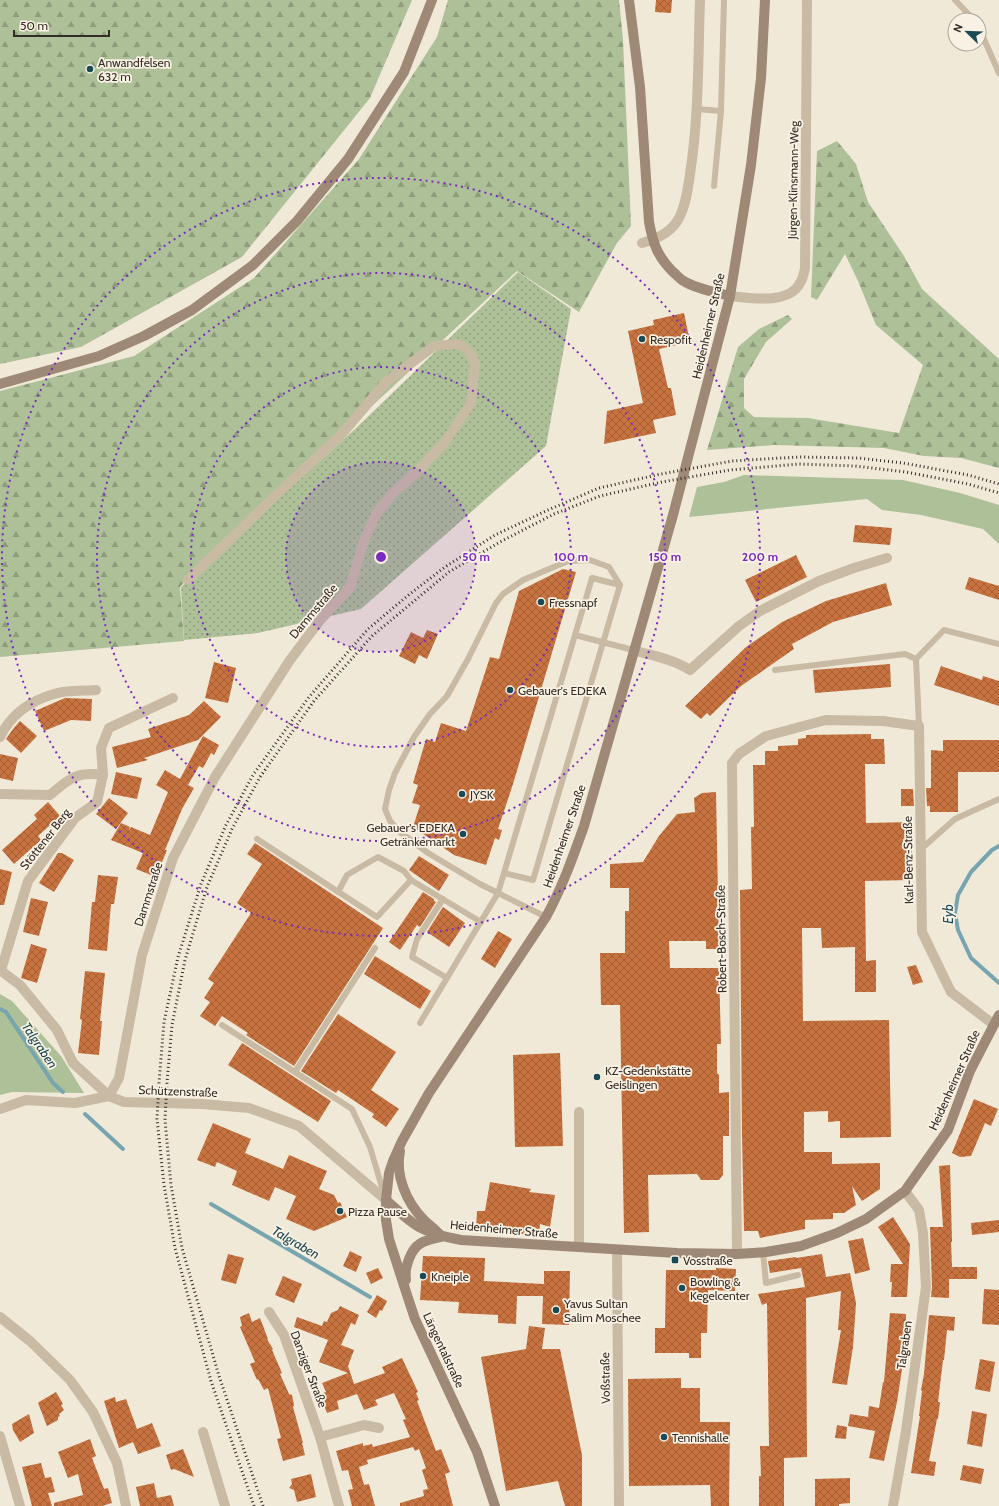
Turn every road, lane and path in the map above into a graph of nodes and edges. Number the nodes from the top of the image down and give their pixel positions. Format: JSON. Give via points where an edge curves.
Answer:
{"nodes":[{"id":1,"x":432,"y":0,"type":"edge"},
{"id":2,"x":629,"y":0,"type":"edge"},
{"id":3,"x":700,"y":0,"type":"edge"},
{"id":4,"x":724,"y":0,"type":"edge"},
{"id":5,"x":765,"y":0,"type":"edge"},
{"id":6,"x":807,"y":0,"type":"edge"},
{"id":7,"x":955,"y":0,"type":"edge"},
{"id":8,"x":966,"y":12,"type":"edge"},
{"id":9,"x":987,"y":46,"type":"edge"},
{"id":10,"x":999,"y":73,"type":"edge"},
{"id":11,"x":697,"y":109,"type":"junction"},
{"id":12,"x":720,"y":111,"type":"junction"},
{"id":13,"x":714,"y":186,"type":"dead end"},
{"id":14,"x":647,"y":241,"type":"junction"},
{"id":15,"x":730,"y":296,"type":"junction"},
{"id":16,"x":0,"y":384,"type":"edge"},
{"id":17,"x":887,"y":558,"type":"dead end"},
{"id":18,"x":188,"y":580,"type":"dead end"},
{"id":19,"x":620,"y":585,"type":"junction"},
{"id":20,"x":575,"y":636,"type":"junction"},
{"id":21,"x":604,"y":642,"type":"junction"},
{"id":22,"x":999,"y":644,"type":"edge"},
{"id":23,"x":633,"y":650,"type":"junction"},
{"id":24,"x":916,"y":659,"type":"junction"},
{"id":25,"x":775,"y":670,"type":"dead end"},
{"id":26,"x":96,"y":690,"type":"dead end"},
{"id":27,"x":173,"y":698,"type":"dead end"},
{"id":28,"x":919,"y":726,"type":"junction"},
{"id":29,"x":0,"y":737,"type":"edge"},
{"id":30,"x":102,"y":775,"type":"junction"},
{"id":31,"x":0,"y":794,"type":"edge"},
{"id":32,"x":999,"y":799,"type":"edge"},
{"id":33,"x":256,"y":839,"type":"dead end"},
{"id":34,"x":921,"y":849,"type":"junction"},
{"id":35,"x":504,"y":873,"type":"junction"},
{"id":36,"x":411,"y":880,"type":"junction"},
{"id":37,"x":338,"y":892,"type":"junction"},
{"id":38,"x":498,"y":892,"type":"junction"},
{"id":39,"x":443,"y":899,"type":"junction"},
{"id":40,"x":546,"y":917,"type":"junction"},
{"id":41,"x":481,"y":922,"type":"junction"},
{"id":42,"x":375,"y":948,"type":"dead end"},
{"id":43,"x":0,"y":970,"type":"edge"},
{"id":44,"x":447,"y":978,"type":"junction"},
{"id":45,"x":999,"y":1015,"type":"edge"},
{"id":46,"x":420,"y":1022,"type":"dead end"},
{"id":47,"x":993,"y":1024,"type":"junction"},
{"id":48,"x":222,"y":1025,"type":"dead end"},
{"id":49,"x":295,"y":1072,"type":"junction"},
{"id":50,"x":109,"y":1096,"type":"junction"},
{"id":51,"x":0,"y":1109,"type":"edge"},
{"id":52,"x":579,"y":1112,"type":"dead end"},
{"id":53,"x":402,"y":1141,"type":"junction"},
{"id":54,"x":905,"y":1191,"type":"junction"},
{"id":55,"x":386,"y":1200,"type":"junction"},
{"id":56,"x":441,"y":1236,"type":"junction"},
{"id":57,"x":579,"y":1247,"type":"junction"},
{"id":58,"x":617,"y":1250,"type":"junction"},
{"id":59,"x":763,"y":1252,"type":"junction"},
{"id":60,"x":737,"y":1254,"type":"junction"},
{"id":61,"x":798,"y":1275,"type":"dead end"},
{"id":62,"x":409,"y":1301,"type":"junction"},
{"id":63,"x":270,"y":1312,"type":"dead end"},
{"id":64,"x":0,"y":1317,"type":"edge"},
{"id":65,"x":379,"y":1428,"type":"dead end"},
{"id":66,"x":203,"y":1432,"type":"dead end"},
{"id":67,"x":0,"y":1436,"type":"edge"},
{"id":68,"x":320,"y":1437,"type":"junction"},
{"id":69,"x":20,"y":1506,"type":"edge"},
{"id":70,"x":126,"y":1506,"type":"edge"},
{"id":71,"x":225,"y":1506,"type":"edge"},
{"id":72,"x":339,"y":1506,"type":"edge"},
{"id":73,"x":495,"y":1506,"type":"edge"},
{"id":74,"x":619,"y":1506,"type":"edge"},
{"id":75,"x":893,"y":1506,"type":"edge"}],
"edges":[{"from":1,"to":16,"type":"street","via":[[404,72],[348,158],[297,221],[253,265],[192,310],[144,336],[99,356]]},
{"from":2,"to":14,"type":"street","via":[[640,87],[648,215]]},
{"from":3,"to":11,"type":"street"},
{"from":4,"to":12,"type":"lane"},
{"from":5,"to":15,"type":"street","name":"Heidenheimer Straße","via":[[761,78],[753,149]]},
{"from":6,"to":15,"type":"street","name":"Jürgen-Klinsmann-Weg","via":[[805,268],[800,284],[787,296],[773,299]]},
{"from":7,"to":8,"type":"lane"},
{"from":9,"to":10,"type":"lane"},
{"from":11,"to":12,"type":"lane"},
{"from":11,"to":14,"type":"street","via":[[694,153],[687,194],[679,219],[669,231]]},
{"from":12,"to":13,"type":"lane"},
{"from":14,"to":15,"type":"street","via":[[682,280]]},
{"from":15,"to":23,"type":"street","name":"Heidenheimer Straße","via":[[677,500]]},
{"from":17,"to":23,"type":"street","via":[[819,581],[760,611],[690,670]]},
{"from":18,"to":50,"type":"street","name":"Dammstraße","via":[[341,435],[386,382],[434,346],[457,344],[470,354],[474,363],[471,403],[445,442],[394,492],[376,514],[363,543],[350,588],[320,619],[290,660],[215,777],[173,858],[142,955],[119,1078]]},
{"from":19,"to":20,"type":"lane","via":[[592,578]]},
{"from":19,"to":21,"type":"lane"},
{"from":19,"to":38,"type":"lane","via":[[609,567],[590,560],[568,561],[523,580],[503,594],[447,696],[414,737],[395,773],[385,809],[390,821],[428,853]]},
{"from":20,"to":21,"type":"lane"},
{"from":20,"to":35,"type":"lane"},
{"from":21,"to":23,"type":"lane"},
{"from":21,"to":35,"type":"lane","via":[[533,880]]},
{"from":22,"to":24,"type":"lane","via":[[944,630]]},
{"from":23,"to":40,"type":"street","name":"Heidenheimer Straße","via":[[584,826],[558,896]]},
{"from":24,"to":25,"type":"lane","via":[[905,654]]},
{"from":24,"to":28,"type":"lane"},
{"from":26,"to":29,"type":"street","via":[[54,694],[28,705],[6,724]]},
{"from":27,"to":30,"type":"street","name":"Stöttener Berg","via":[[109,728],[101,748]]},
{"from":28,"to":34,"type":"street","name":"Karl-Benz-Straße"},
{"from":28,"to":60,"type":"street","name":"Robert-Bosch-Straße","via":[[883,721],[826,720],[766,736],[740,754],[732,763]]},
{"from":30,"to":31,"type":"street","via":[[89,773],[70,778],[50,795]]},
{"from":30,"to":43,"type":"street","name":"Stöttener Berg","via":[[97,802],[75,818],[28,882]]},
{"from":32,"to":34,"type":"lane","via":[[955,818]]},
{"from":33,"to":37,"type":"lane"},
{"from":34,"to":47,"type":"street","name":"Karl-Benz-Straße","via":[[922,932],[951,992]]},
{"from":35,"to":38,"type":"lane"},
{"from":36,"to":37,"type":"lane","via":[[404,871],[378,857],[347,875]]},
{"from":36,"to":37,"type":"lane","via":[[377,917]]},
{"from":36,"to":39,"type":"lane"},
{"from":38,"to":40,"type":"lane"},
{"from":38,"to":41,"type":"lane"},
{"from":39,"to":41,"type":"lane"},
{"from":39,"to":44,"type":"lane","via":[[417,939],[412,957]]},
{"from":40,"to":53,"type":"street","name":"Heidenheimer Straße","via":[[430,1093]]},
{"from":41,"to":44,"type":"lane"},
{"from":42,"to":49,"type":"lane"},
{"from":43,"to":50,"type":"street","name":"Schützenstraße","via":[[20,985],[57,1030],[73,1063]]},
{"from":44,"to":46,"type":"lane"},
{"from":45,"to":47,"type":"street","name":"Heidenheimer Straße"},
{"from":47,"to":54,"type":"street","name":"Heidenheimer Straße","via":[[970,1071],[948,1130]]},
{"from":48,"to":49,"type":"lane"},
{"from":49,"to":55,"type":"lane","via":[[352,1109],[370,1147]]},
{"from":50,"to":51,"type":"street","via":[[75,1103],[26,1100]]},
{"from":50,"to":55,"type":"street","name":"Schützenstraße","via":[[124,1102],[249,1108],[299,1126]]},
{"from":52,"to":57,"type":"street"},
{"from":53,"to":55,"type":"street","name":"Heidenheimer Straße","via":[[393,1161]]},
{"from":53,"to":56,"type":"street","via":[[398,1157],[401,1185],[414,1208]]},
{"from":54,"to":59,"type":"street","name":"Heidenheimer Straße","via":[[866,1219],[837,1233],[801,1246]]},
{"from":54,"to":75,"type":"street","name":"Talgraben","via":[[919,1210],[926,1287]]},
{"from":55,"to":56,"type":"street","name":"Heidenheimer Straße","via":[[418,1227]]},
{"from":55,"to":62,"type":"street","name":"Längentalstraße","via":[[389,1239]]},
{"from":56,"to":57,"type":"street","name":"Heidenheimer Straße","via":[[461,1240]]},
{"from":56,"to":62,"type":"street","via":[[422,1242],[413,1250],[405,1269]]},
{"from":57,"to":58,"type":"street","name":"Heidenheimer Straße"},
{"from":58,"to":60,"type":"street","name":"Heidenheimer Straße"},
{"from":58,"to":74,"type":"street","name":"Voßstraße"},
{"from":59,"to":60,"type":"street","name":"Heidenheimer Straße"},
{"from":59,"to":61,"type":"lane","via":[[766,1283]]},
{"from":62,"to":73,"type":"street","name":"Längentalstraße","via":[[477,1452]]},
{"from":63,"to":68,"type":"street","name":"Danziger Straße","via":[[284,1335]]},
{"from":64,"to":70,"type":"street","via":[[70,1380],[93,1412],[117,1463]]},
{"from":65,"to":68,"type":"street","via":[[364,1425]]},
{"from":66,"to":71,"type":"street"},
{"from":67,"to":69,"type":"street"},
{"from":68,"to":72,"type":"street","name":"Danziger Straße"}]}
